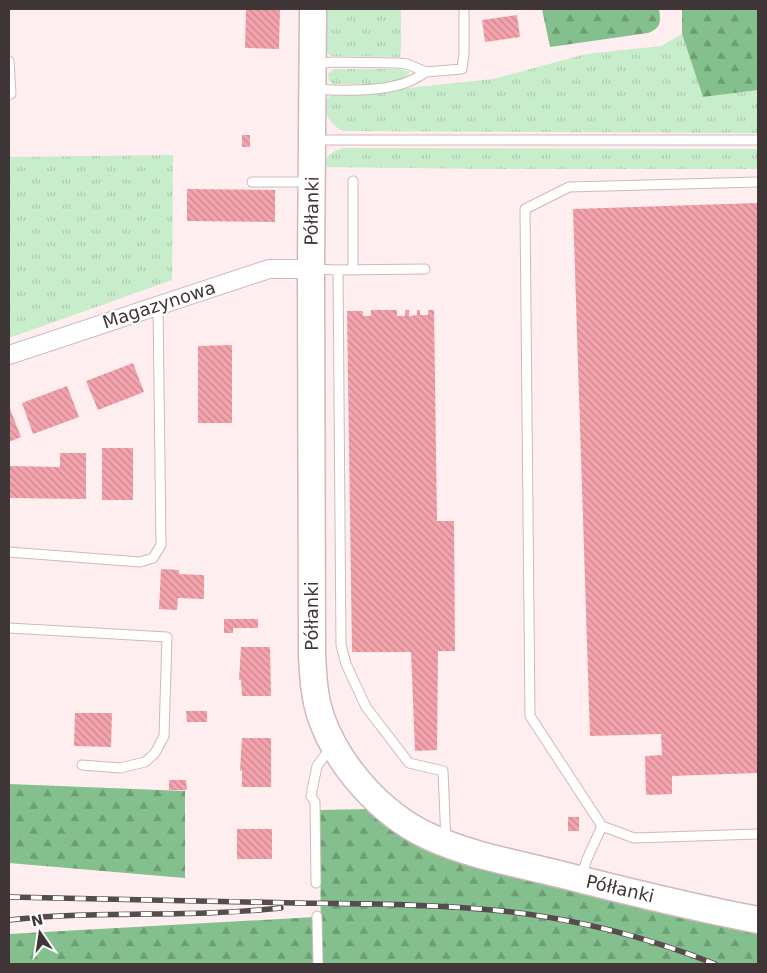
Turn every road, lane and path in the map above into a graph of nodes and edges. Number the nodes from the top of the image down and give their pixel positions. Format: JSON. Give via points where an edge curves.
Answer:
{"nodes":[{"id":1,"x":314,"y":9,"type":"edge"},
{"id":2,"x":464,"y":9,"type":"edge"},
{"id":3,"x":9,"y":61,"type":"edge"},
{"id":4,"x":426,"y":72,"type":"junction"},
{"id":5,"x":312,"y":76,"type":"junction"},
{"id":6,"x":9,"y":94,"type":"edge"},
{"id":7,"x":313,"y":140,"type":"junction"},
{"id":8,"x":758,"y":140,"type":"edge"},
{"id":9,"x":353,"y":181,"type":"dead end"},
{"id":10,"x":252,"y":182,"type":"dead end"},
{"id":11,"x":313,"y":182,"type":"junction"},
{"id":12,"x":758,"y":182,"type":"edge"},
{"id":13,"x":311,"y":269,"type":"junction"},
{"id":14,"x":426,"y":269,"type":"dead end"},
{"id":15,"x":338,"y":270,"type":"junction"},
{"id":16,"x":353,"y":270,"type":"junction"},
{"id":17,"x":158,"y":305,"type":"junction"},
{"id":18,"x":9,"y":355,"type":"edge"},
{"id":19,"x":9,"y":552,"type":"edge"},
{"id":20,"x":9,"y":628,"type":"edge"},
{"id":21,"x":333,"y":743,"type":"junction"},
{"id":22,"x":82,"y":764,"type":"dead end"},
{"id":23,"x":602,"y":826,"type":"junction"},
{"id":24,"x":758,"y":834,"type":"edge"},
{"id":25,"x":446,"y":844,"type":"junction"},
{"id":26,"x":580,"y":880,"type":"junction"},
{"id":27,"x":316,"y":883,"type":"dead end"},
{"id":28,"x":317,"y":916,"type":"dead end"},
{"id":29,"x":758,"y":920,"type":"edge"},
{"id":30,"x":318,"y":964,"type":"edge"}],
"edges":[{"from":1,"to":5,"type":"street","name":"Półłanki"},
{"from":2,"to":4,"type":"lane","via":[[462,69]]},
{"from":3,"to":6,"type":"lane"},
{"from":4,"to":5,"type":"lane","via":[[407,64],[332,62]]},
{"from":4,"to":5,"type":"lane","via":[[393,87],[345,90]]},
{"from":5,"to":7,"type":"street","name":"Półłanki"},
{"from":7,"to":8,"type":"lane"},
{"from":7,"to":11,"type":"street","name":"Półłanki"},
{"from":9,"to":16,"type":"lane"},
{"from":10,"to":11,"type":"lane"},
{"from":11,"to":13,"type":"street","name":"Półłanki"},
{"from":12,"to":23,"type":"lane","via":[[569,187],[525,209],[530,716]]},
{"from":13,"to":15,"type":"lane"},
{"from":13,"to":17,"type":"street","name":"Magazynowa","via":[[269,269]]},
{"from":13,"to":21,"type":"street","name":"Półłanki","via":[[312,674],[321,716]]},
{"from":14,"to":16,"type":"lane"},
{"from":15,"to":16,"type":"lane"},
{"from":15,"to":25,"type":"lane","via":[[341,645],[366,708],[409,763],[443,771]]},
{"from":17,"to":18,"type":"street","name":"Magazynowa"},
{"from":17,"to":19,"type":"lane","via":[[161,545],[157,552],[153,558],[140,562]]},
{"from":20,"to":22,"type":"lane","via":[[167,636],[164,736],[155,753],[145,762],[120,768]]},
{"from":21,"to":25,"type":"street","name":"Półłanki","via":[[356,778],[384,809]]},
{"from":21,"to":27,"type":"lane","via":[[317,766],[311,796],[315,802]]},
{"from":23,"to":24,"type":"lane","via":[[634,838]]},
{"from":23,"to":26,"type":"lane"},
{"from":25,"to":26,"type":"street","name":"Półłanki"},
{"from":26,"to":29,"type":"street","name":"Półłanki"},
{"from":28,"to":30,"type":"lane"}]}
